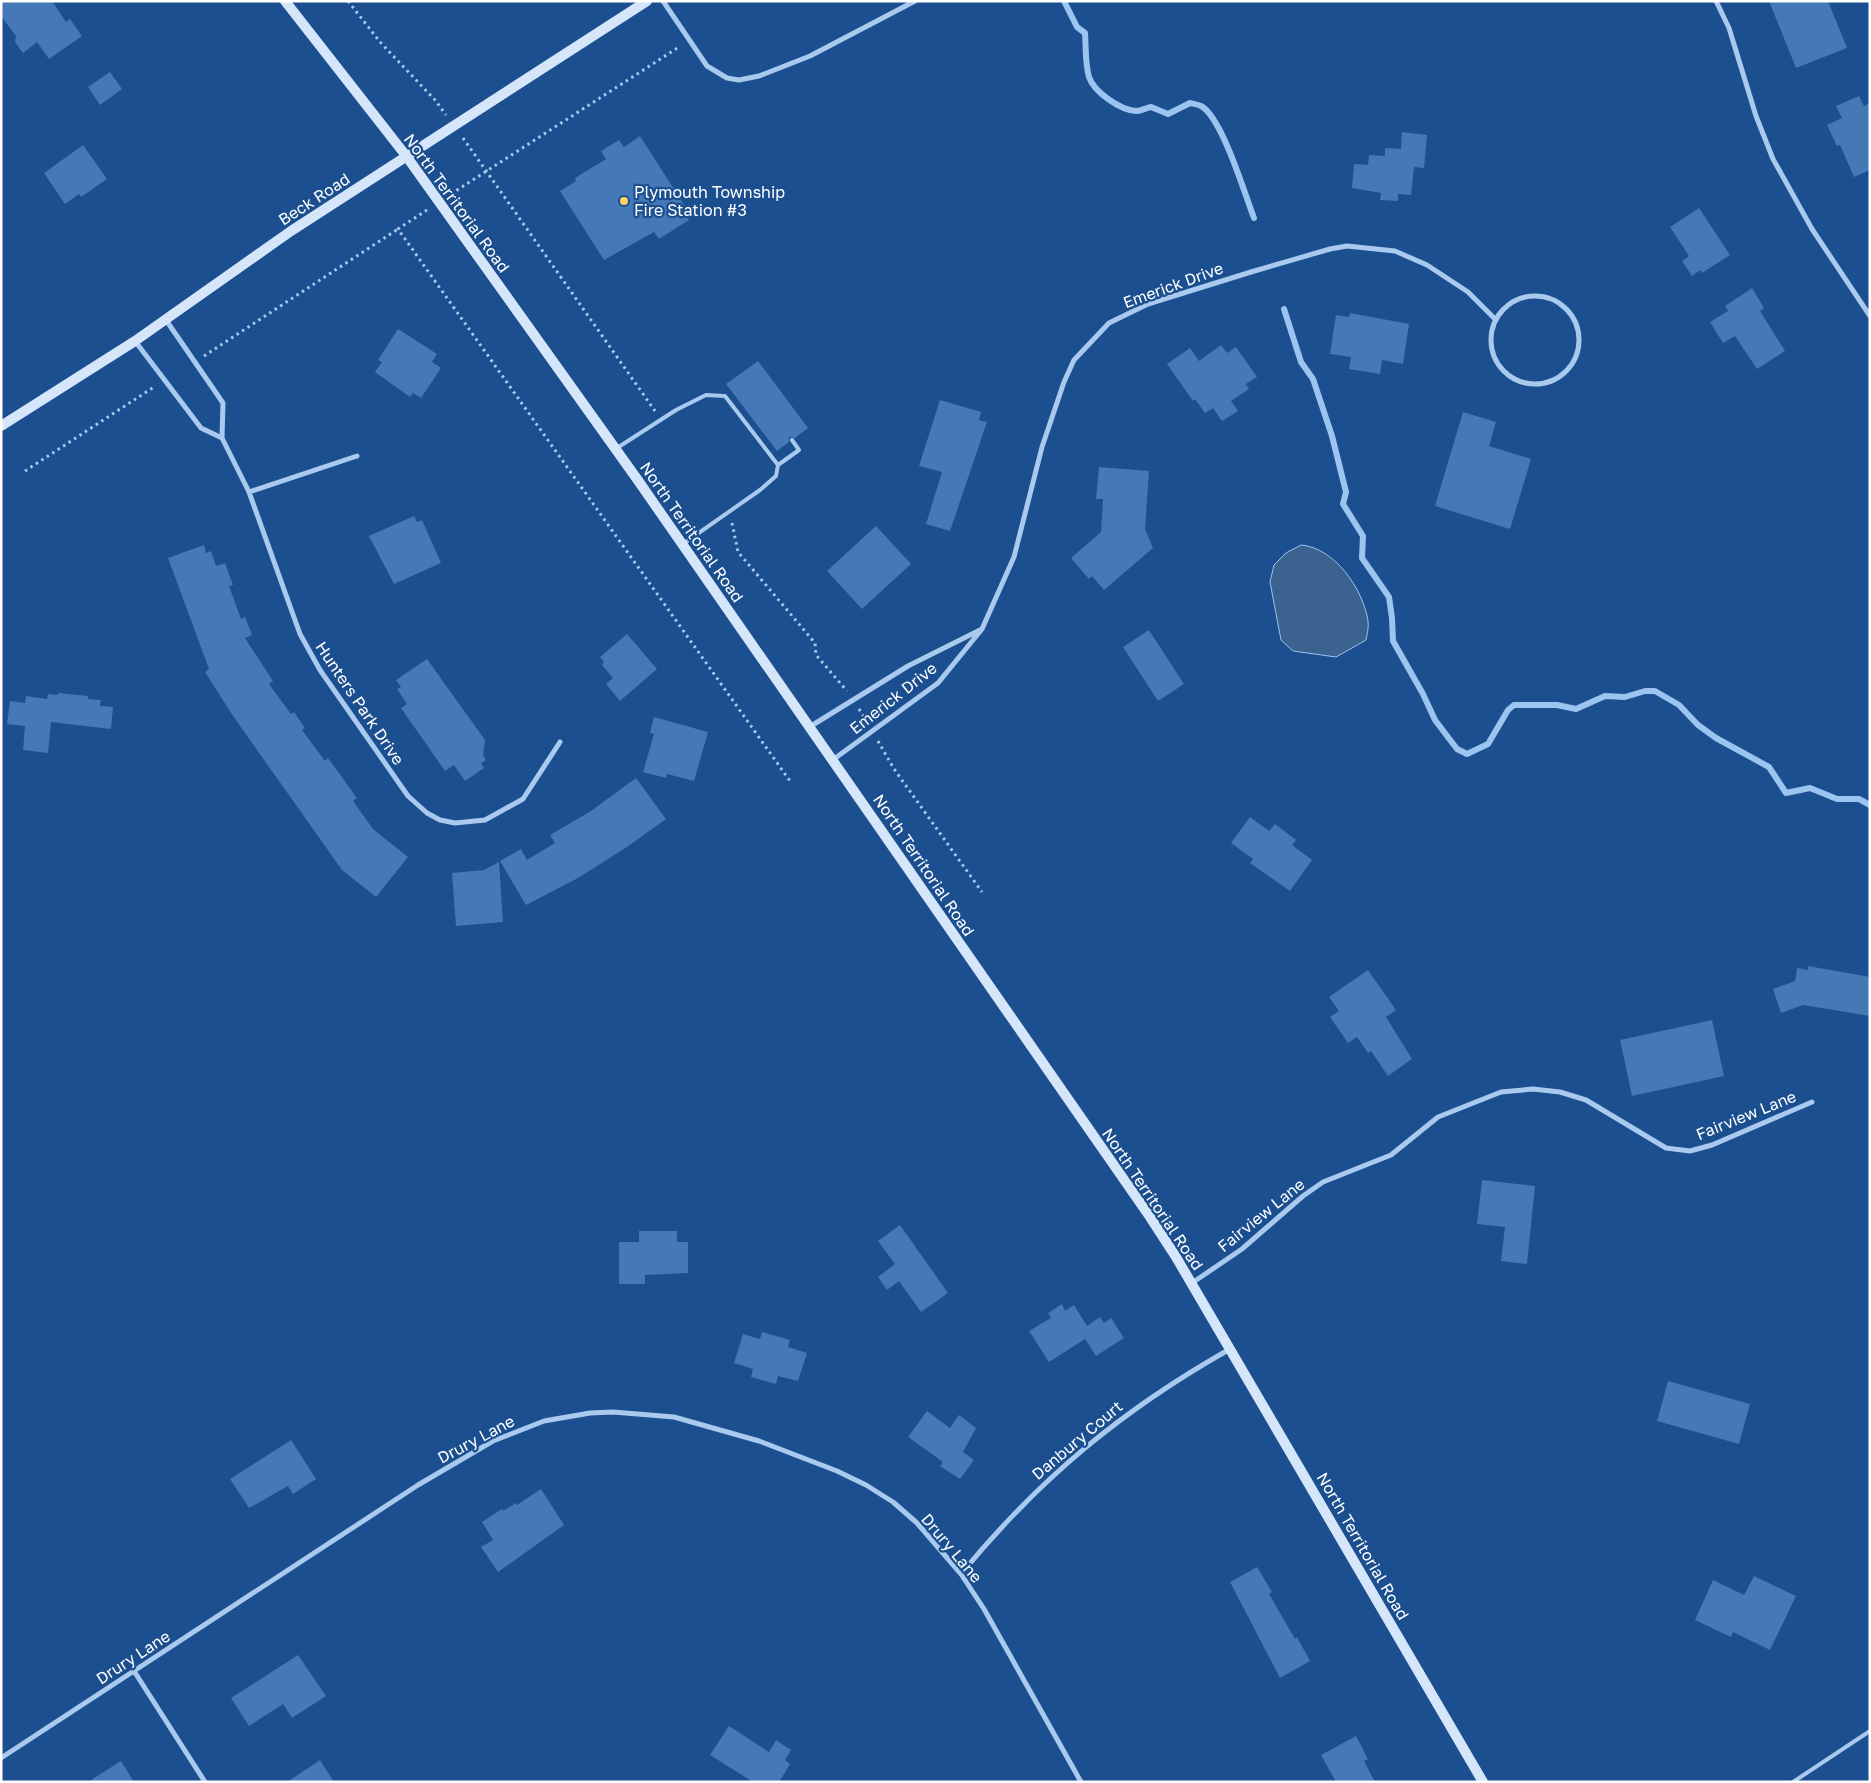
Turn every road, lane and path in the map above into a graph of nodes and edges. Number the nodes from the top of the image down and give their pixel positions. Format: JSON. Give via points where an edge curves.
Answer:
{"nodes":[{"id":1,"x":285,"y":1,"type":"edge"},
{"id":2,"x":348,"y":1,"type":"edge"},
{"id":3,"x":646,"y":1,"type":"edge"},
{"id":4,"x":663,"y":1,"type":"edge"},
{"id":5,"x":915,"y":1,"type":"edge"},
{"id":6,"x":1716,"y":1,"type":"edge"},
{"id":7,"x":690,"y":40,"type":"junction"},
{"id":8,"x":435,"y":100,"type":"dead end"},
{"id":9,"x":476,"y":156,"type":"dead end"},
{"id":10,"x":407,"y":157,"type":"junction"},
{"id":11,"x":486,"y":171,"type":"junction"},
{"id":12,"x":468,"y":182,"type":"dead end"},
{"id":13,"x":413,"y":220,"type":"dead end"},
{"id":14,"x":398,"y":229,"type":"junction"},
{"id":15,"x":1870,"y":316,"type":"edge"},
{"id":16,"x":166,"y":320,"type":"junction"},
{"id":17,"x":1496,"y":320,"type":"junction"},
{"id":18,"x":135,"y":341,"type":"junction"},
{"id":19,"x":206,"y":354,"type":"dead end"},
{"id":20,"x":157,"y":386,"type":"dead end"},
{"id":21,"x":661,"y":420,"type":"junction"},
{"id":22,"x":1,"y":426,"type":"edge"},
{"id":23,"x":222,"y":438,"type":"junction"},
{"id":24,"x":792,"y":440,"type":"dead end"},
{"id":25,"x":616,"y":450,"type":"junction"},
{"id":26,"x":357,"y":456,"type":"dead end"},
{"id":27,"x":778,"y":465,"type":"junction"},
{"id":28,"x":26,"y":471,"type":"dead end"},
{"id":29,"x":249,"y":492,"type":"junction"},
{"id":30,"x":683,"y":544,"type":"junction"},
{"id":31,"x":982,"y":629,"type":"junction"},
{"id":32,"x":811,"y":726,"type":"junction"},
{"id":33,"x":560,"y":742,"type":"dead end"},
{"id":34,"x":834,"y":759,"type":"junction"},
{"id":35,"x":790,"y":782,"type":"dead end"},
{"id":36,"x":1812,"y":1102,"type":"dead end"},
{"id":37,"x":1191,"y":1283,"type":"junction"},
{"id":38,"x":1230,"y":1348,"type":"junction"},
{"id":39,"x":961,"y":1574,"type":"junction"},
{"id":40,"x":134,"y":1671,"type":"junction"},
{"id":41,"x":1870,"y":1732,"type":"edge"},
{"id":42,"x":1,"y":1750,"type":"edge"},
{"id":43,"x":3,"y":1756,"type":"edge"},
{"id":44,"x":205,"y":1782,"type":"edge"},
{"id":45,"x":1081,"y":1782,"type":"edge"},
{"id":46,"x":1483,"y":1782,"type":"edge"},
{"id":47,"x":1793,"y":1782,"type":"edge"}],
"edges":[{"from":1,"to":10,"type":"main road","name":"North Territorial Road"},
{"from":2,"to":8,"type":"path","via":[[380,42]]},
{"from":3,"to":10,"type":"main road","name":"Beck Road"},
{"from":4,"to":7,"type":"street"},
{"from":5,"to":7,"type":"street","via":[[810,56],[747,80],[727,78],[707,66]]},
{"from":6,"to":15,"type":"street","via":[[1729,28],[1773,159],[1812,229]]},
{"from":7,"to":11,"type":"path"},
{"from":9,"to":11,"type":"path"},
{"from":10,"to":16,"type":"main road","name":"Beck Road","via":[[292,231]]},
{"from":10,"to":25,"type":"main road","name":"North Territorial Road"},
{"from":11,"to":12,"type":"path"},
{"from":11,"to":21,"type":"path"},
{"from":13,"to":14,"type":"path"},
{"from":14,"to":19,"type":"path"},
{"from":14,"to":35,"type":"path"},
{"from":16,"to":18,"type":"main road","name":"Beck Road"},
{"from":16,"to":23,"type":"street","name":"Hunters Park Drive","via":[[224,403]]},
{"from":17,"to":17,"type":"street","via":[[1501,311],[1526,297],[1554,300],[1574,319],[1579,332],[1575,360],[1554,381],[1524,383],[1511,377],[1493,354],[1491,339]]},
{"from":17,"to":31,"type":"street","name":"Emerick Drive","via":[[1468,292],[1427,265],[1395,251],[1347,246],[1157,301],[1109,322],[1074,360],[1064,382],[1042,447],[1014,557]]},
{"from":18,"to":22,"type":"main road","name":"Beck Road"},
{"from":18,"to":23,"type":"street","via":[[201,428]]},
{"from":20,"to":28,"type":"path"},
{"from":21,"to":25,"type":"lane"},
{"from":21,"to":27,"type":"lane","via":[[706,395],[725,396]]},
{"from":23,"to":29,"type":"street","name":"Hunters Park Drive"},
{"from":24,"to":27,"type":"lane","via":[[799,450]]},
{"from":25,"to":30,"type":"main road","name":"North Territorial Road"},
{"from":26,"to":29,"type":"street"},
{"from":27,"to":30,"type":"lane","via":[[776,476],[760,490]]},
{"from":29,"to":33,"type":"street","name":"Hunters Park Drive","via":[[304,641],[320,670],[416,805],[440,820],[455,823],[486,820],[523,799]]},
{"from":30,"to":32,"type":"main road","name":"North Territorial Road"},
{"from":31,"to":32,"type":"street","name":"Emerick Drive","via":[[908,666]]},
{"from":31,"to":34,"type":"street","name":"Emerick Drive","via":[[938,683]]},
{"from":32,"to":34,"type":"main road","name":"North Territorial Road"},
{"from":34,"to":37,"type":"main road","name":"North Territorial Road","via":[[1150,1217]]},
{"from":36,"to":37,"type":"street","name":"Fairview Lane","via":[[1690,1151],[1666,1148],[1586,1100],[1560,1092],[1533,1089],[1501,1092],[1438,1117],[1391,1155],[1323,1182],[1302,1196],[1242,1249]]},
{"from":37,"to":38,"type":"main road","name":"North Territorial Road"},
{"from":38,"to":39,"type":"street","name":"Danbury Court","via":[[1152,1395],[1086,1446],[1016,1510]]},
{"from":38,"to":46,"type":"main road","name":"North Territorial Road"},
{"from":39,"to":40,"type":"street","name":"Drury Lane","via":[[917,1523],[893,1502],[837,1471],[759,1441],[674,1418],[590,1412],[544,1421],[493,1441],[418,1485]]},
{"from":39,"to":45,"type":"street","name":"Drury Lane"},
{"from":40,"to":43,"type":"street","name":"Drury Lane"},
{"from":40,"to":44,"type":"street"},
{"from":41,"to":47,"type":"lane"},
{"from":42,"to":43,"type":"street"}]}
